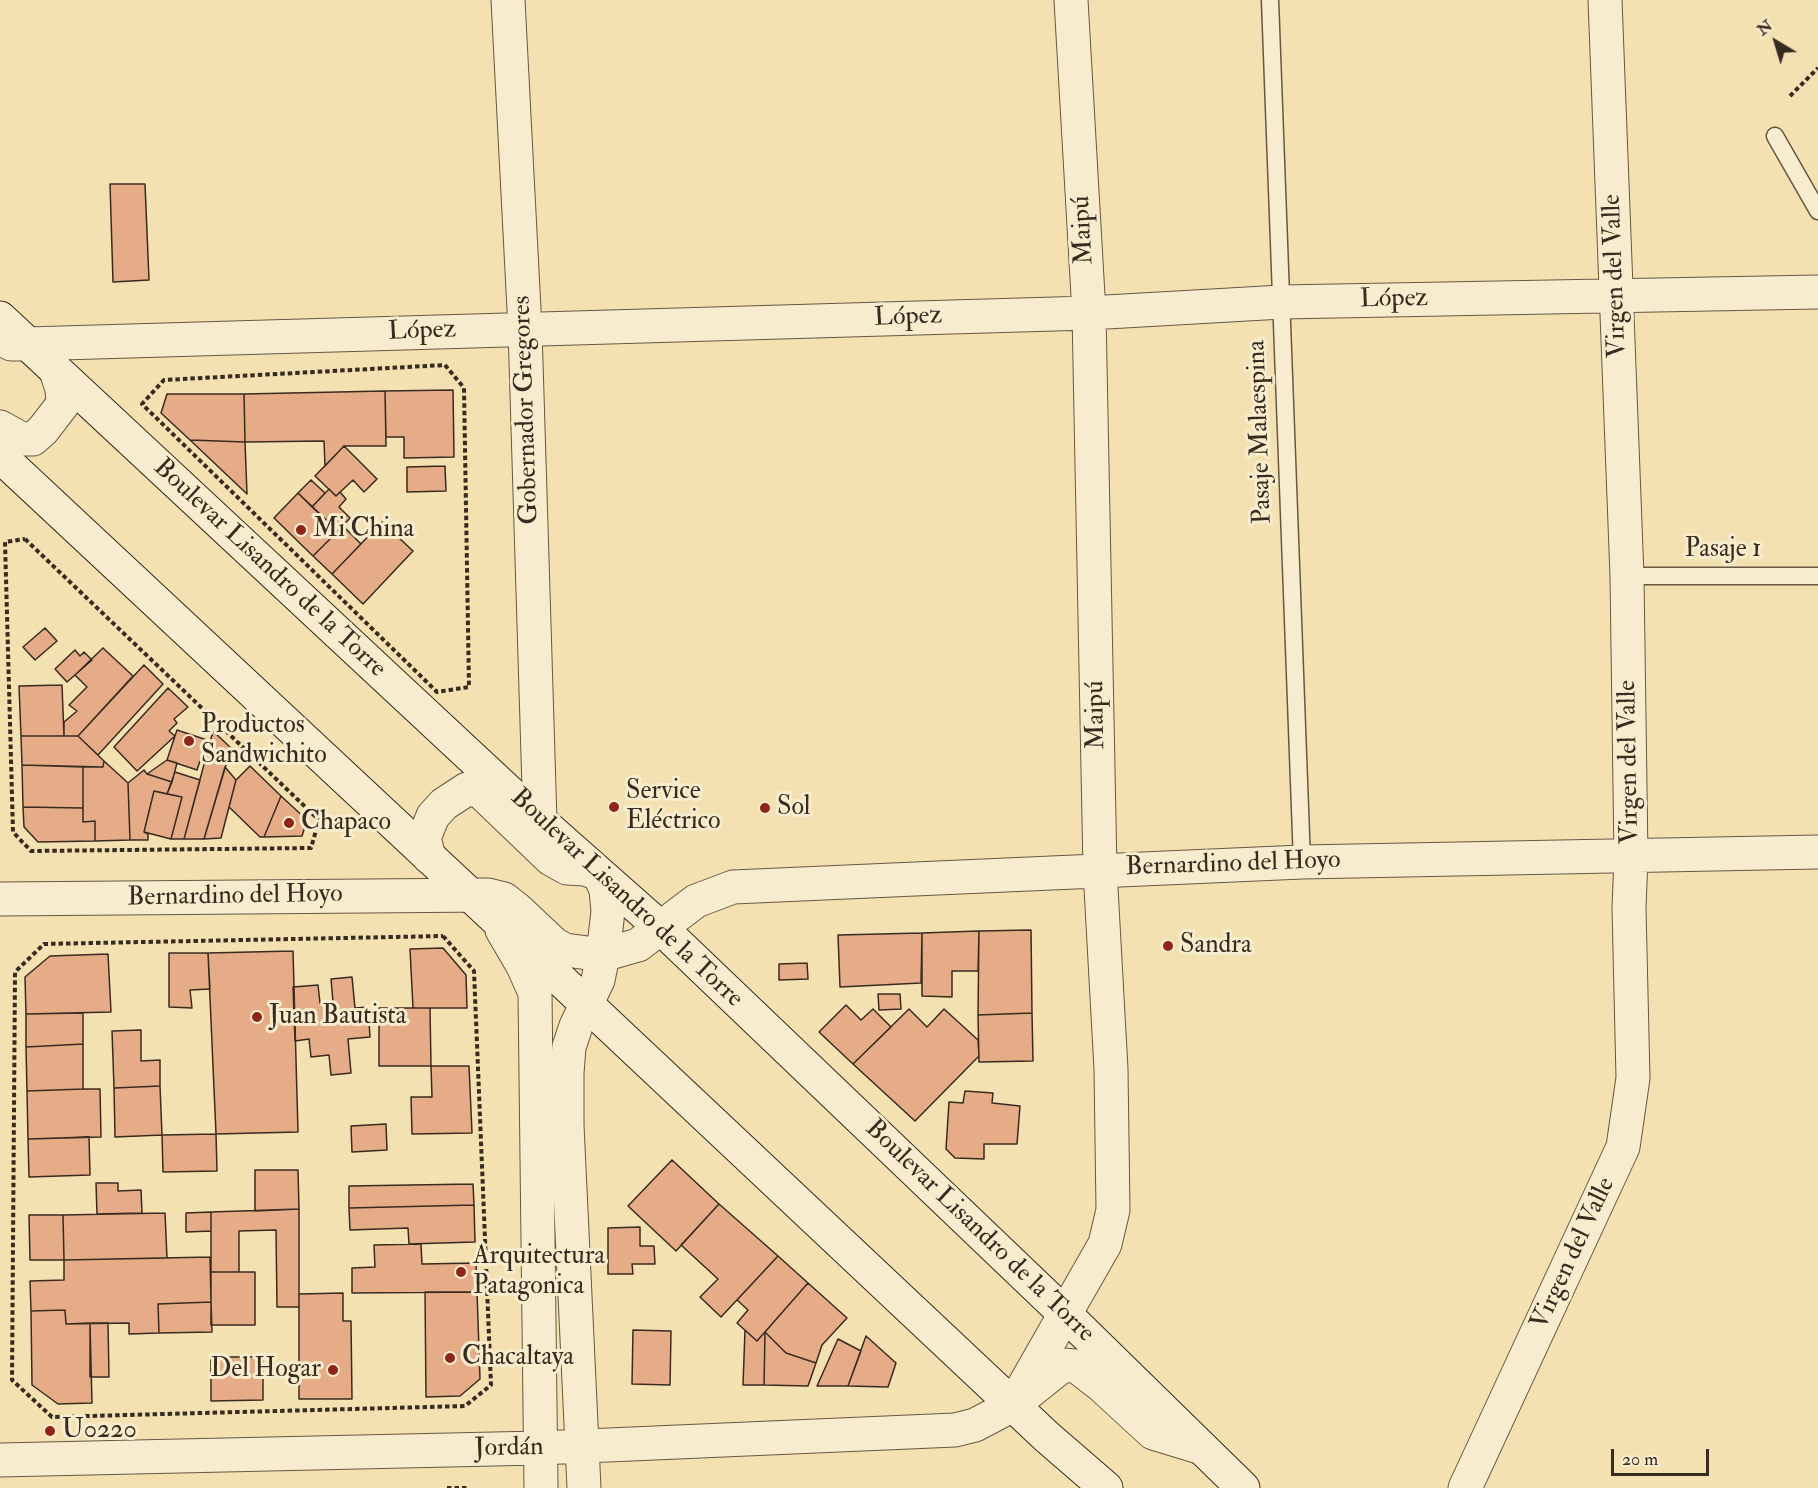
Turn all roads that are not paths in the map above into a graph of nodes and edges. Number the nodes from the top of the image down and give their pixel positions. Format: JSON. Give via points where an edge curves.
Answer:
{"nodes":[{"id":1,"x":508,"y":0,"type":"edge"},
{"id":2,"x":1071,"y":0,"type":"edge"},
{"id":3,"x":1270,"y":0,"type":"edge"},
{"id":4,"x":1605,"y":0,"type":"edge"},
{"id":5,"x":1775,"y":136,"type":"dead end"},
{"id":6,"x":1818,"y":212,"type":"edge"},
{"id":7,"x":1818,"y":292,"type":"edge"},
{"id":8,"x":1617,"y":296,"type":"junction"},
{"id":9,"x":1282,"y":302,"type":"junction"},
{"id":10,"x":1089,"y":313,"type":"junction"},
{"id":11,"x":0,"y":318,"type":"edge"},
{"id":12,"x":525,"y":329,"type":"junction"},
{"id":13,"x":14,"y":340,"type":"edge"},
{"id":14,"x":56,"y":371,"type":"junction"},
{"id":15,"x":0,"y":427,"type":"edge"},
{"id":16,"x":0,"y":456,"type":"edge"},
{"id":17,"x":1627,"y":576,"type":"junction"},
{"id":18,"x":1818,"y":576,"type":"edge"},
{"id":19,"x":540,"y":821,"type":"junction"},
{"id":20,"x":1818,"y":852,"type":"edge"},
{"id":21,"x":429,"y":856,"type":"junction"},
{"id":22,"x":1631,"y":857,"type":"junction"},
{"id":23,"x":1302,"y":862,"type":"junction"},
{"id":24,"x":1100,"y":870,"type":"junction"},
{"id":25,"x":599,"y":874,"type":"junction"},
{"id":26,"x":469,"y":894,"type":"junction"},
{"id":27,"x":0,"y":899,"type":"edge"},
{"id":28,"x":495,"y":918,"type":"junction"},
{"id":29,"x":661,"y":928,"type":"junction"},
{"id":30,"x":603,"y":955,"type":"junction"},
{"id":31,"x":586,"y":1004,"type":"junction"},
{"id":32,"x":1065,"y":1314,"type":"junction"},
{"id":33,"x":1012,"y":1405,"type":"junction"},
{"id":34,"x":583,"y":1447,"type":"junction"},
{"id":35,"x":1199,"y":1447,"type":"junction"},
{"id":36,"x":539,"y":1448,"type":"junction"},
{"id":37,"x":0,"y":1460,"type":"edge"},
{"id":38,"x":1105,"y":1487,"type":"edge"},
{"id":39,"x":541,"y":1488,"type":"edge"},
{"id":40,"x":584,"y":1488,"type":"edge"},
{"id":41,"x":1243,"y":1488,"type":"edge"},
{"id":42,"x":1465,"y":1488,"type":"edge"}],
"edges":[{"from":1,"to":12,"type":"street","name":"Gobernador Gregores"},
{"from":2,"to":10,"type":"street","name":"Maipú"},
{"from":3,"to":9,"type":"lane","name":"Pasaje Malaespina"},
{"from":4,"to":8,"type":"street","name":"Virgen del Valle"},
{"from":5,"to":6,"type":"lane"},
{"from":7,"to":8,"type":"street","name":"López"},
{"from":8,"to":9,"type":"street","name":"López"},
{"from":8,"to":17,"type":"street","name":"Virgen del Valle"},
{"from":9,"to":10,"type":"street","name":"López"},
{"from":9,"to":23,"type":"lane","name":"Pasaje Malaespina"},
{"from":10,"to":12,"type":"street","name":"López"},
{"from":10,"to":24,"type":"street","name":"Maipú"},
{"from":11,"to":13,"type":"street","name":"Boulevar Lisandro de la Torre"},
{"from":12,"to":13,"type":"street","name":"López"},
{"from":12,"to":19,"type":"street","name":"Gobernador Gregores"},
{"from":13,"to":14,"type":"street","name":"Boulevar Lisandro de la Torre"},
{"from":14,"to":15,"type":"street","via":[[63,404],[43,430],[33,439],[22,439]]},
{"from":14,"to":19,"type":"street","name":"Boulevar Lisandro de la Torre"},
{"from":16,"to":21,"type":"street"},
{"from":17,"to":18,"type":"lane","name":"Pasaje 1"},
{"from":17,"to":22,"type":"street","name":"Virgen del Valle"},
{"from":19,"to":25,"type":"street","name":"Boulevar Lisandro de la Torre"},
{"from":20,"to":22,"type":"street","name":"Bernardino del Hoyo"},
{"from":21,"to":25,"type":"street","via":[[424,838],[433,816],[467,789],[480,791],[551,859],[567,868]]},
{"from":21,"to":26,"type":"street"},
{"from":22,"to":23,"type":"street","name":"Bernardino del Hoyo"},
{"from":22,"to":42,"type":"street","name":"Virgen del Valle","via":[[1633,1078],[1623,1147]]},
{"from":23,"to":24,"type":"street","name":"Bernardino del Hoyo"},
{"from":24,"to":29,"type":"street","name":"Bernardino del Hoyo","via":[[733,887],[696,901]]},
{"from":24,"to":32,"type":"street","name":"Maipú","via":[[1112,1070],[1113,1210],[1105,1244]]},
{"from":25,"to":29,"type":"street","name":"Boulevar Lisandro de la Torre"},
{"from":25,"to":30,"type":"street","via":[[606,890],[608,911]]},
{"from":26,"to":27,"type":"street","name":"Bernardino del Hoyo"},
{"from":26,"to":28,"type":"street"},
{"from":26,"to":30,"type":"street","name":"Bernardino del Hoyo","via":[[504,899],[565,950]]},
{"from":28,"to":31,"type":"street"},
{"from":28,"to":36,"type":"street","via":[[535,993]]},
{"from":29,"to":30,"type":"street","name":"Bernardino del Hoyo","via":[[638,945]]},
{"from":29,"to":32,"type":"street","name":"Boulevar Lisandro de la Torre"},
{"from":30,"to":31,"type":"street"},
{"from":31,"to":33,"type":"street"},
{"from":31,"to":34,"type":"street","via":[[569,1047],[567,1073]]},
{"from":32,"to":33,"type":"street","name":"Maipú"},
{"from":32,"to":35,"type":"street","name":"Boulevar Lisandro de la Torre"},
{"from":33,"to":34,"type":"street","name":"Jordán","via":[[975,1425],[955,1430]]},
{"from":33,"to":35,"type":"street","name":"Jordán","via":[[1063,1365],[1076,1366],[1153,1433]]},
{"from":33,"to":38,"type":"street"},
{"from":34,"to":36,"type":"street","name":"Jordán"},
{"from":34,"to":40,"type":"street"},
{"from":35,"to":41,"type":"street","name":"Boulevar Lisandro de la Torre"},
{"from":36,"to":37,"type":"street","name":"Jordán"},
{"from":36,"to":39,"type":"street"}]}
